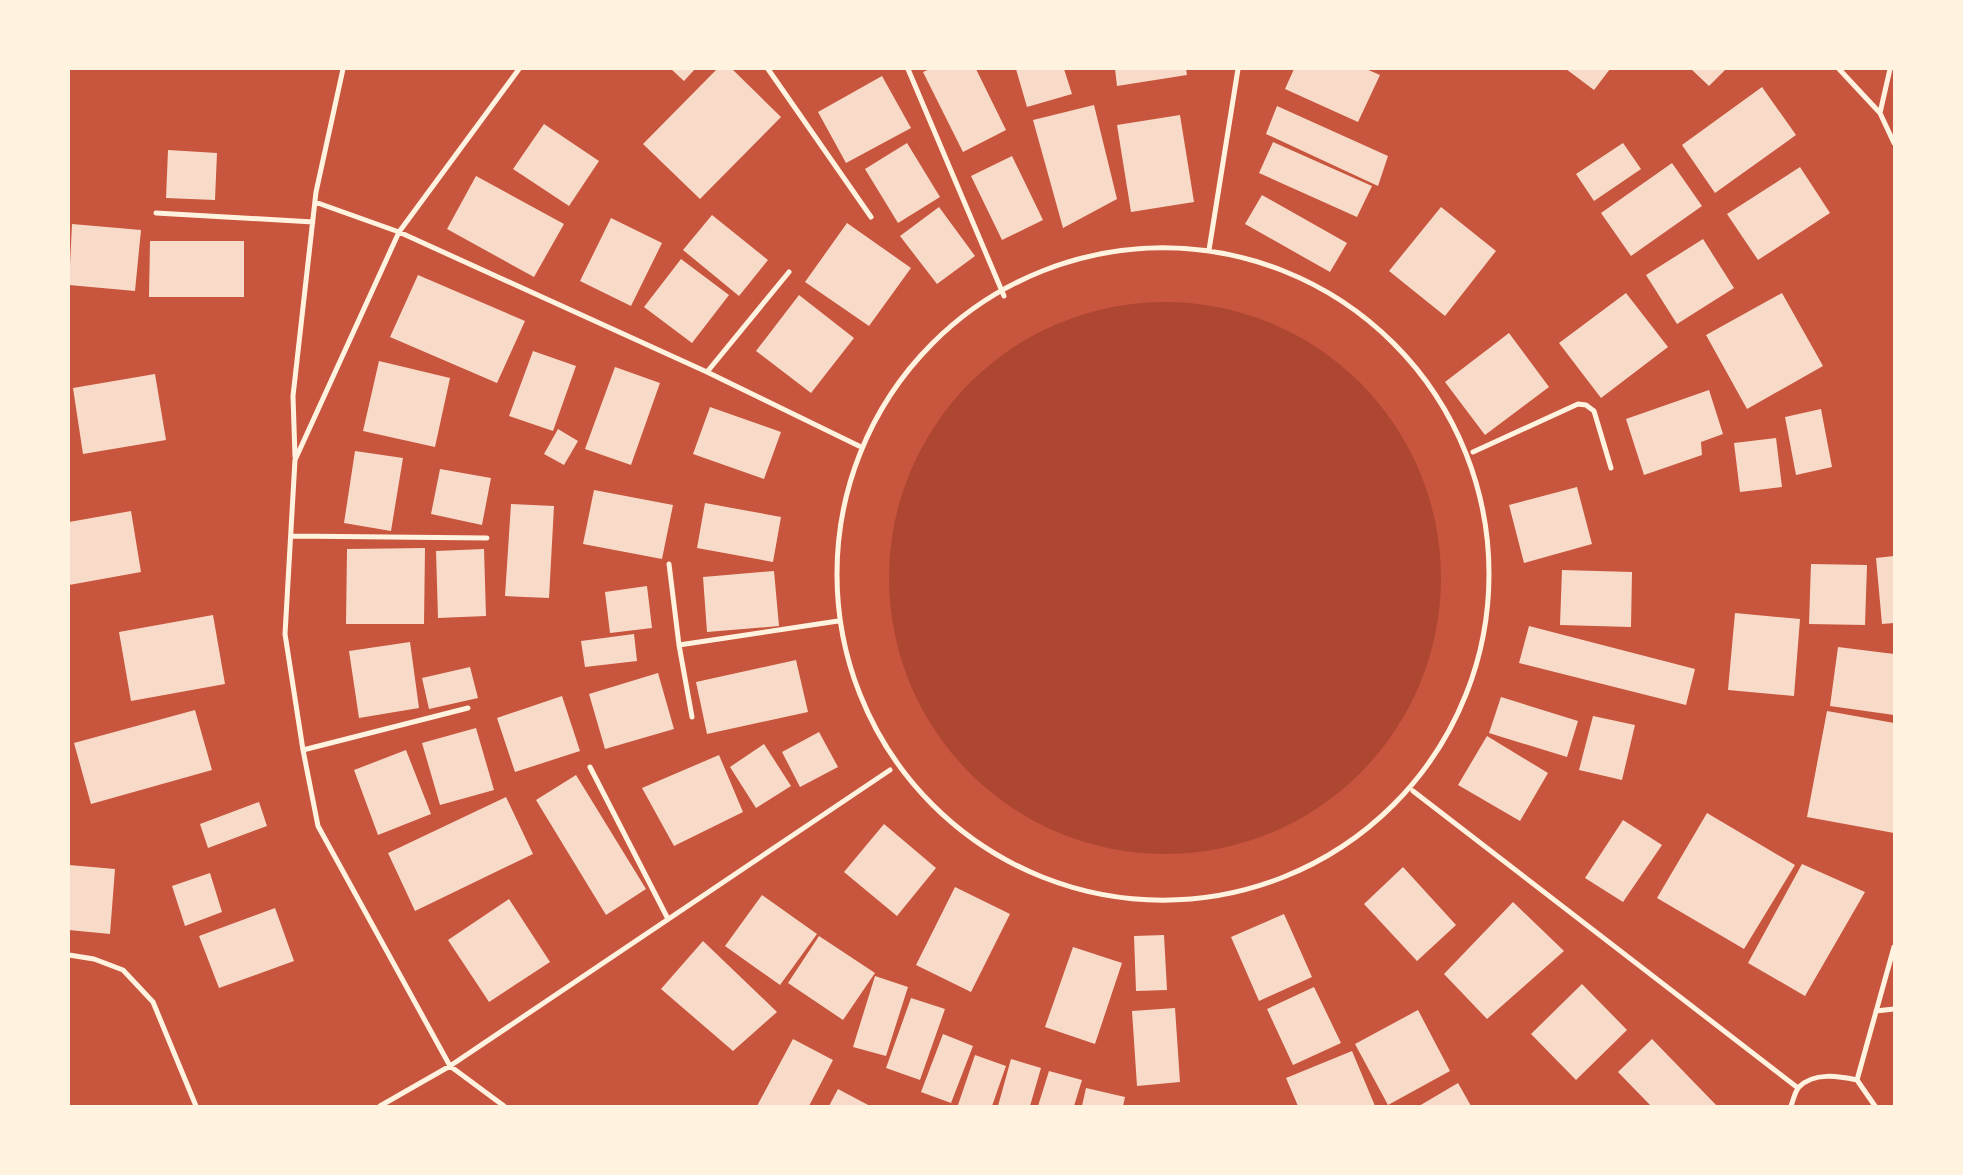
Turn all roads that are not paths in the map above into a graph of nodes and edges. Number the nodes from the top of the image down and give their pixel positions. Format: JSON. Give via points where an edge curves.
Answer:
{"nodes":[{"id":1,"x":343,"y":69,"type":"edge"},
{"id":2,"x":519,"y":69,"type":"edge"},
{"id":3,"x":768,"y":69,"type":"edge"},
{"id":4,"x":908,"y":69,"type":"edge"},
{"id":5,"x":1238,"y":69,"type":"edge"},
{"id":6,"x":1839,"y":69,"type":"edge"},
{"id":7,"x":1890,"y":69,"type":"edge"},
{"id":8,"x":1880,"y":113,"type":"junction"},
{"id":9,"x":1894,"y":143,"type":"edge"},
{"id":10,"x":315,"y":202,"type":"junction"},
{"id":11,"x":156,"y":213,"type":"dead end"},
{"id":12,"x":871,"y":217,"type":"dead end"},
{"id":13,"x":313,"y":222,"type":"junction"},
{"id":14,"x":399,"y":232,"type":"junction"},
{"id":15,"x":1209,"y":250,"type":"junction"},
{"id":16,"x":789,"y":272,"type":"dead end"},
{"id":17,"x":1004,"y":296,"type":"junction"},
{"id":18,"x":707,"y":372,"type":"junction"},
{"id":19,"x":859,"y":446,"type":"junction"},
{"id":20,"x":1473,"y":452,"type":"junction"},
{"id":21,"x":295,"y":460,"type":"junction"},
{"id":22,"x":1611,"y":468,"type":"dead end"},
{"id":23,"x":291,"y":536,"type":"junction"},
{"id":24,"x":487,"y":538,"type":"dead end"},
{"id":25,"x":669,"y":564,"type":"dead end"},
{"id":26,"x":838,"y":621,"type":"junction"},
{"id":27,"x":679,"y":645,"type":"junction"},
{"id":28,"x":468,"y":708,"type":"dead end"},
{"id":29,"x":692,"y":717,"type":"dead end"},
{"id":30,"x":303,"y":750,"type":"junction"},
{"id":31,"x":590,"y":767,"type":"dead end"},
{"id":32,"x":890,"y":770,"type":"junction"},
{"id":33,"x":898,"y":776,"type":"dead end"},
{"id":34,"x":905,"y":782,"type":"dead end"},
{"id":35,"x":1413,"y":791,"type":"junction"},
{"id":36,"x":668,"y":919,"type":"junction"},
{"id":37,"x":1894,"y":947,"type":"edge"},
{"id":38,"x":69,"y":955,"type":"edge"},
{"id":39,"x":1894,"y":1009,"type":"edge"},
{"id":40,"x":1876,"y":1011,"type":"junction"},
{"id":41,"x":450,"y":1066,"type":"junction"},
{"id":42,"x":1856,"y":1080,"type":"junction"},
{"id":43,"x":1798,"y":1088,"type":"junction"},
{"id":44,"x":196,"y":1106,"type":"edge"},
{"id":45,"x":380,"y":1106,"type":"edge"},
{"id":46,"x":504,"y":1106,"type":"edge"},
{"id":47,"x":1792,"y":1106,"type":"edge"},
{"id":48,"x":1875,"y":1106,"type":"edge"}],
"edges":[{"from":1,"to":10,"type":"street"},
{"from":2,"to":14,"type":"street"},
{"from":3,"to":12,"type":"street"},
{"from":4,"to":17,"type":"street"},
{"from":5,"to":15,"type":"street"},
{"from":6,"to":8,"type":"street"},
{"from":7,"to":8,"type":"street"},
{"from":8,"to":9,"type":"street"},
{"from":10,"to":13,"type":"street"},
{"from":10,"to":14,"type":"street"},
{"from":11,"to":13,"type":"street"},
{"from":13,"to":21,"type":"street","via":[[293,396]]},
{"from":14,"to":18,"type":"street"},
{"from":14,"to":21,"type":"street"},
{"from":15,"to":17,"type":"street","via":[[1078,257]]},
{"from":15,"to":20,"type":"street","via":[[1334,291],[1386,330]]},
{"from":16,"to":18,"type":"street"},
{"from":17,"to":19,"type":"street","via":[[950,324],[894,385]]},
{"from":18,"to":19,"type":"street"},
{"from":19,"to":26,"type":"street","via":[[845,489]]},
{"from":20,"to":22,"type":"street","via":[[1578,404],[1586,405],[1594,412]]},
{"from":20,"to":35,"type":"street","via":[[1494,569],[1488,638]]},
{"from":21,"to":23,"type":"street"},
{"from":23,"to":24,"type":"street"},
{"from":23,"to":30,"type":"street","via":[[285,634]]},
{"from":25,"to":27,"type":"street"},
{"from":26,"to":27,"type":"street"},
{"from":26,"to":32,"type":"street"},
{"from":27,"to":29,"type":"street"},
{"from":28,"to":30,"type":"street"},
{"from":30,"to":41,"type":"street","via":[[318,826]]},
{"from":31,"to":36,"type":"street"},
{"from":32,"to":33,"type":"street"},
{"from":32,"to":36,"type":"street"},
{"from":34,"to":35,"type":"street","via":[[1010,868],[1113,902],[1283,883]]},
{"from":35,"to":43,"type":"street"},
{"from":36,"to":41,"type":"street"},
{"from":37,"to":40,"type":"street"},
{"from":38,"to":44,"type":"street","via":[[94,959],[123,970],[153,1002]]},
{"from":39,"to":40,"type":"street"},
{"from":40,"to":42,"type":"street"},
{"from":41,"to":45,"type":"street"},
{"from":41,"to":46,"type":"street"},
{"from":42,"to":43,"type":"street","via":[[1818,1076]]},
{"from":42,"to":48,"type":"street"},
{"from":43,"to":47,"type":"street"}]}
